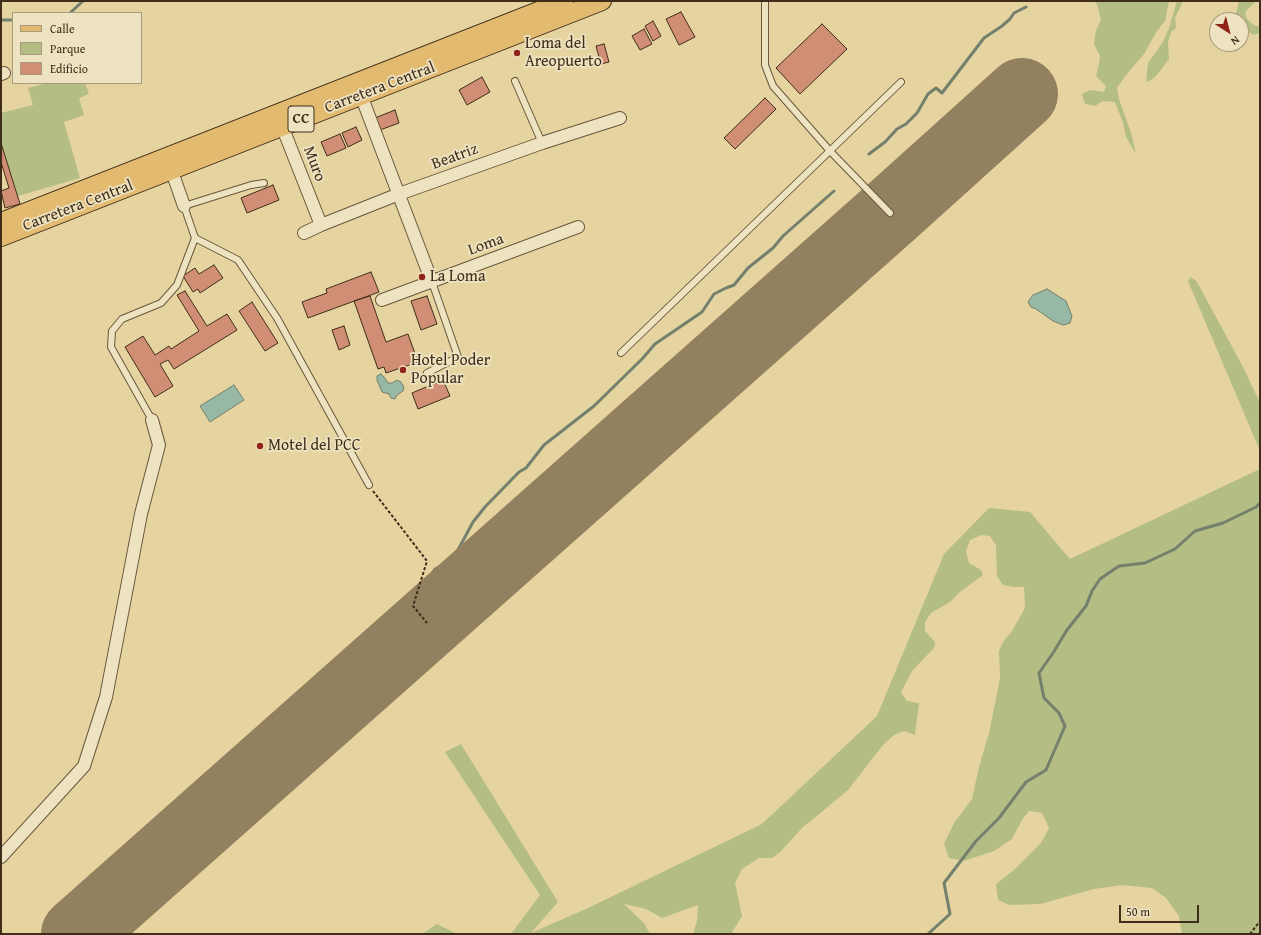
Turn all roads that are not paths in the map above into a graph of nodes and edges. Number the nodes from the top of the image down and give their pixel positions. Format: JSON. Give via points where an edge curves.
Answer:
{"nodes":[{"id":1,"x":564,"y":1,"type":"edge"},
{"id":2,"x":602,"y":1,"type":"edge"},
{"id":3,"x":765,"y":1,"type":"edge"},
{"id":4,"x":515,"y":81,"type":"dead end"},
{"id":5,"x":901,"y":82,"type":"dead end"},
{"id":6,"x":359,"y":89,"type":"junction"},
{"id":7,"x":620,"y":118,"type":"dead end"},
{"id":8,"x":280,"y":120,"type":"junction"},
{"id":9,"x":542,"y":142,"type":"junction"},
{"id":10,"x":830,"y":151,"type":"junction"},
{"id":11,"x":169,"y":163,"type":"junction"},
{"id":12,"x":264,"y":183,"type":"dead end"},
{"id":13,"x":399,"y":194,"type":"junction"},
{"id":14,"x":184,"y":206,"type":"junction"},
{"id":15,"x":890,"y":213,"type":"dead end"},
{"id":16,"x":1,"y":222,"type":"edge"},
{"id":17,"x":321,"y":225,"type":"junction"},
{"id":18,"x":578,"y":227,"type":"dead end"},
{"id":19,"x":304,"y":233,"type":"dead end"},
{"id":20,"x":1,"y":237,"type":"edge"},
{"id":21,"x":195,"y":238,"type":"junction"},
{"id":22,"x":432,"y":282,"type":"junction"},
{"id":23,"x":382,"y":300,"type":"dead end"},
{"id":24,"x":621,"y":353,"type":"dead end"},
{"id":25,"x":427,"y":373,"type":"dead end"},
{"id":26,"x":152,"y":420,"type":"joint"},
{"id":27,"x":369,"y":485,"type":"road end"},
{"id":28,"x":1,"y":857,"type":"edge"}],
"edges":[{"from":1,"to":6,"type":"main road","name":"Carretera Central","number":"CC"},
{"from":2,"to":6,"type":"main road","name":"Carretera Central","number":"CC"},
{"from":3,"to":10,"type":"lane","via":[[765,65],[773,86]]},
{"from":4,"to":9,"type":"lane"},
{"from":5,"to":10,"type":"lane"},
{"from":6,"to":8,"type":"main road","name":"Carretera Central","number":"CC"},
{"from":6,"to":13,"type":"street"},
{"from":7,"to":9,"type":"street","name":"Beatriz"},
{"from":8,"to":11,"type":"main road","name":"Carretera Central","number":"CC"},
{"from":8,"to":17,"type":"street","name":"Muro"},
{"from":9,"to":13,"type":"street","name":"Beatriz"},
{"from":10,"to":15,"type":"lane"},
{"from":10,"to":24,"type":"lane"},
{"from":11,"to":14,"type":"street"},
{"from":11,"to":16,"type":"main road","name":"Carretera Central","number":"CC"},
{"from":11,"to":20,"type":"main road","name":"Carretera Central","number":"CC"},
{"from":12,"to":14,"type":"lane"},
{"from":13,"to":17,"type":"street","name":"Beatriz"},
{"from":13,"to":22,"type":"street"},
{"from":14,"to":21,"type":"lane"},
{"from":17,"to":19,"type":"street","name":"Beatriz"},
{"from":18,"to":22,"type":"street","name":"Loma"},
{"from":21,"to":26,"type":"lane","via":[[177,285],[160,303],[122,319],[112,331],[111,347]]},
{"from":21,"to":27,"type":"lane","via":[[238,260],[277,318]]},
{"from":22,"to":23,"type":"street","name":"Loma"},
{"from":22,"to":25,"type":"lane","via":[[458,357]]},
{"from":26,"to":28,"type":"street","via":[[159,444],[141,514],[106,697],[84,766]]}]}
